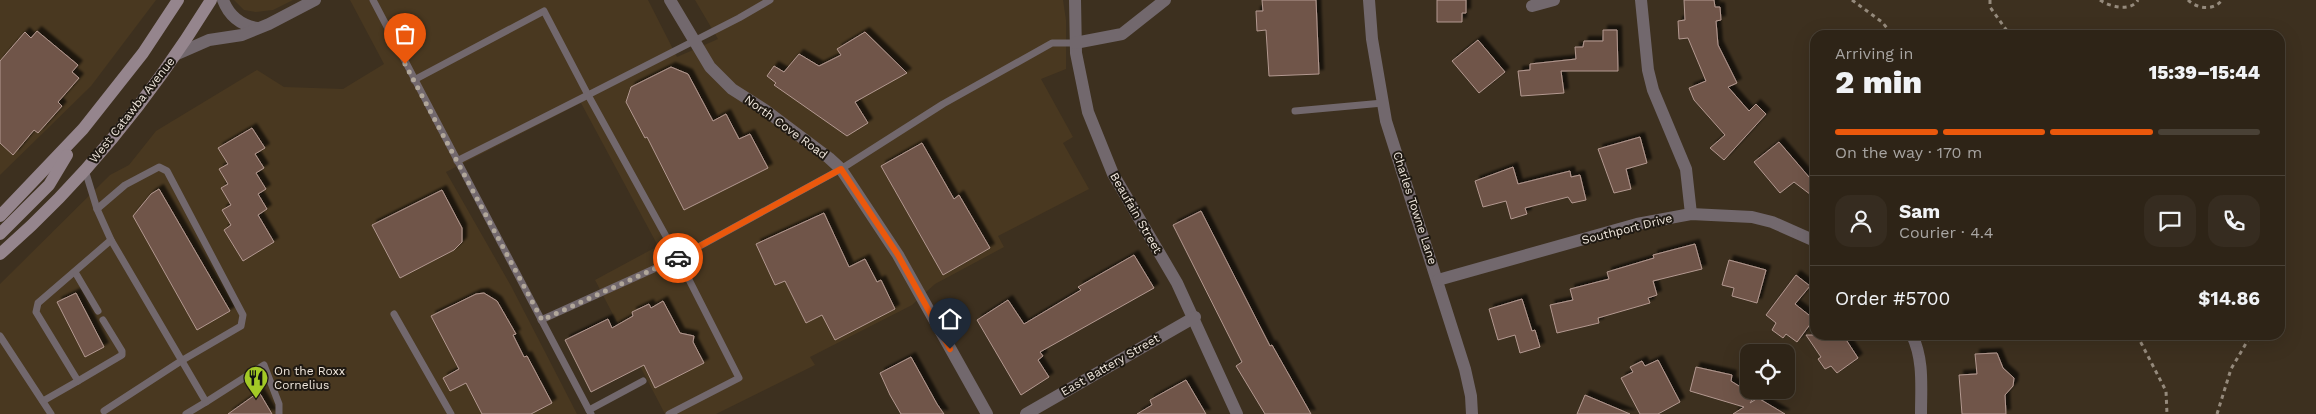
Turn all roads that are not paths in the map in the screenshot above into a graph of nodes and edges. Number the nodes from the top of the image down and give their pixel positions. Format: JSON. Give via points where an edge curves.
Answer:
{"nodes":[{"id":1,"x":211,"y":0,"type":"edge"},
{"id":2,"x":223,"y":0,"type":"edge"},
{"id":3,"x":315,"y":0,"type":"edge"},
{"id":4,"x":373,"y":0,"type":"edge"},
{"id":5,"x":670,"y":0,"type":"edge"},
{"id":6,"x":770,"y":0,"type":"edge"},
{"id":7,"x":1075,"y":0,"type":"edge"},
{"id":8,"x":1165,"y":0,"type":"edge"},
{"id":9,"x":1369,"y":0,"type":"edge"},
{"id":10,"x":1554,"y":0,"type":"edge"},
{"id":11,"x":1641,"y":0,"type":"edge"},
{"id":12,"x":174,"y":1,"type":"edge"},
{"id":13,"x":1532,"y":6,"type":"dead end"},
{"id":14,"x":257,"y":28,"type":"junction"},
{"id":15,"x":694,"y":42,"type":"junction"},
{"id":16,"x":1075,"y":43,"type":"junction"},
{"id":17,"x":177,"y":54,"type":"junction"},
{"id":18,"x":414,"y":80,"type":"junction"},
{"id":19,"x":588,"y":95,"type":"junction"},
{"id":20,"x":1383,"y":104,"type":"junction"},
{"id":21,"x":1295,"y":111,"type":"dead end"},
{"id":22,"x":83,"y":129,"type":"junction"},
{"id":23,"x":457,"y":161,"type":"junction"},
{"id":24,"x":85,"y":169,"type":"junction"},
{"id":25,"x":841,"y":169,"type":"junction"},
{"id":26,"x":97,"y":209,"type":"junction"},
{"id":27,"x":1691,"y":214,"type":"junction"},
{"id":28,"x":0,"y":216,"type":"edge"},
{"id":29,"x":0,"y":234,"type":"edge"},
{"id":30,"x":1810,"y":239,"type":"edge"},
{"id":31,"x":111,"y":240,"type":"junction"},
{"id":32,"x":0,"y":254,"type":"edge"},
{"id":33,"x":678,"y":258,"type":"junction"},
{"id":34,"x":75,"y":272,"type":"junction"},
{"id":35,"x":1438,"y":280,"type":"junction"},
{"id":36,"x":98,"y":310,"type":"dead end"},
{"id":37,"x":394,"y":314,"type":"dead end"},
{"id":38,"x":1195,"y":317,"type":"junction"},
{"id":39,"x":103,"y":320,"type":"dead end"},
{"id":40,"x":542,"y":320,"type":"junction"},
{"id":41,"x":0,"y":336,"type":"edge"},
{"id":42,"x":1914,"y":340,"type":"edge"},
{"id":43,"x":182,"y":361,"type":"junction"},
{"id":44,"x":78,"y":381,"type":"junction"},
{"id":45,"x":643,"y":381,"type":"dead end"},
{"id":46,"x":43,"y":402,"type":"junction"},
{"id":47,"x":206,"y":402,"type":"junction"},
{"id":48,"x":590,"y":412,"type":"edge"},
{"id":49,"x":104,"y":413,"type":"edge"},
{"id":50,"x":51,"y":414,"type":"edge"},
{"id":51,"x":186,"y":414,"type":"edge"},
{"id":52,"x":279,"y":414,"type":"edge"},
{"id":53,"x":451,"y":414,"type":"edge"},
{"id":54,"x":669,"y":414,"type":"edge"},
{"id":55,"x":987,"y":414,"type":"edge"},
{"id":56,"x":1026,"y":414,"type":"edge"},
{"id":57,"x":1237,"y":414,"type":"edge"},
{"id":58,"x":1472,"y":414,"type":"edge"},
{"id":59,"x":1921,"y":414,"type":"edge"}],
"edges":[{"from":1,"to":17,"type":"main road","name":"West Catawba Avenue"},
{"from":2,"to":14,"type":"street","via":[[230,15]]},
{"from":3,"to":14,"type":"street"},
{"from":4,"to":18,"type":"lane"},
{"from":5,"to":15,"type":"street","name":"North Cove Road"},
{"from":6,"to":15,"type":"lane"},
{"from":7,"to":16,"type":"street","name":"Beaufain Street"},
{"from":8,"to":16,"type":"street","via":[[1122,34]]},
{"from":9,"to":20,"type":"street","name":"Charles Towne Lane"},
{"from":10,"to":13,"type":"street"},
{"from":11,"to":27,"type":"street","via":[[1648,70],[1686,169]]},
{"from":12,"to":22,"type":"main road","via":[[143,53]]},
{"from":14,"to":17,"type":"street","via":[[242,35],[194,45]]},
{"from":15,"to":19,"type":"lane"},
{"from":15,"to":25,"type":"street","name":"North Cove Road","via":[[710,67],[732,89],[765,110]]},
{"from":16,"to":25,"type":"lane","via":[[1052,43],[943,104]]},
{"from":16,"to":38,"type":"street","name":"Beaufain Street","via":[[1088,112],[1113,174]]},
{"from":17,"to":24,"type":"main road","name":"West Catawba Avenue","via":[[117,134]]},
{"from":18,"to":19,"type":"lane","via":[[544,11]]},
{"from":18,"to":23,"type":"lane"},
{"from":19,"to":23,"type":"lane"},
{"from":19,"to":33,"type":"lane"},
{"from":20,"to":21,"type":"lane"},
{"from":20,"to":35,"type":"street","name":"Charles Towne Lane"},
{"from":22,"to":28,"type":"main road"},
{"from":22,"to":29,"type":"main road","via":[[49,185]]},
{"from":23,"to":40,"type":"lane"},
{"from":24,"to":26,"type":"lane"},
{"from":24,"to":32,"type":"main road","name":"West Catawba Avenue"},
{"from":25,"to":33,"type":"lane"},
{"from":25,"to":55,"type":"street","name":"North Cove Road","via":[[898,255]]},
{"from":26,"to":31,"type":"lane"},
{"from":26,"to":43,"type":"lane","via":[[125,185],[160,167],[167,171],[243,315],[241,326]]},
{"from":27,"to":30,"type":"street","name":"Southport Drive","via":[[1752,217]]},
{"from":27,"to":35,"type":"street","name":"Southport Drive","via":[[1637,224]]},
{"from":31,"to":34,"type":"lane"},
{"from":31,"to":43,"type":"lane"},
{"from":33,"to":40,"type":"lane"},
{"from":33,"to":54,"type":"lane","via":[[739,378]]},
{"from":34,"to":36,"type":"lane"},
{"from":34,"to":44,"type":"lane","via":[[38,303],[36,312]]},
{"from":35,"to":58,"type":"street","name":"Charles Towne Lane","via":[[1465,370]]},
{"from":37,"to":53,"type":"lane"},
{"from":38,"to":56,"type":"street","name":"East Battery Street"},
{"from":38,"to":57,"type":"street","name":"Beaufain Street"},
{"from":39,"to":44,"type":"lane","via":[[122,355]]},
{"from":40,"to":48,"type":"lane"},
{"from":41,"to":46,"type":"lane"},
{"from":42,"to":59,"type":"street","via":[[1921,370]]},
{"from":43,"to":47,"type":"lane"},
{"from":43,"to":49,"type":"lane"},
{"from":44,"to":46,"type":"lane"},
{"from":45,"to":48,"type":"lane"},
{"from":46,"to":50,"type":"lane"},
{"from":47,"to":51,"type":"lane"},
{"from":47,"to":52,"type":"lane","via":[[264,366],[279,404]]}]}
